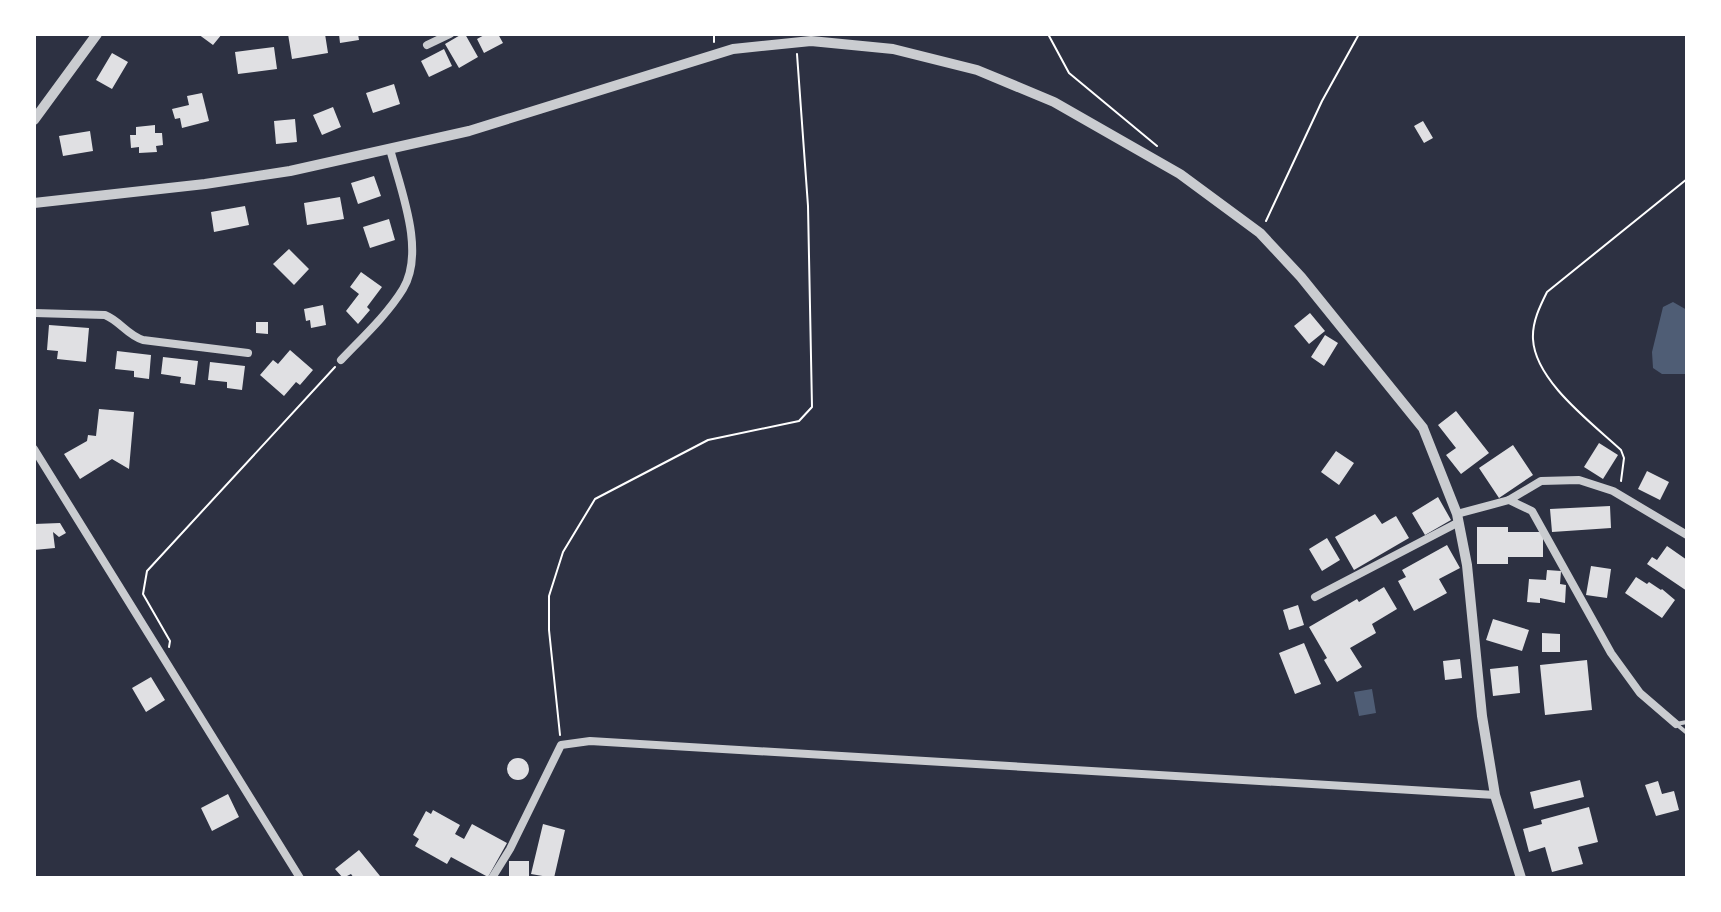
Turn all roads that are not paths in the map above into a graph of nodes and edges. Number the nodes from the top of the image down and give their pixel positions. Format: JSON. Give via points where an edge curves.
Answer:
{"nodes":[{"id":1,"x":96,"y":34,"type":"edge"},
{"id":2,"x":450,"y":34,"type":"edge"},
{"id":3,"x":427,"y":45,"type":"dead end"},
{"id":4,"x":34,"y":120,"type":"edge"},
{"id":5,"x":390,"y":149,"type":"junction"},
{"id":6,"x":34,"y":203,"type":"edge"},
{"id":7,"x":34,"y":313,"type":"edge"},
{"id":8,"x":248,"y":353,"type":"dead end"},
{"id":9,"x":341,"y":360,"type":"road end"},
{"id":10,"x":34,"y":449,"type":"edge"},
{"id":11,"x":1509,"y":500,"type":"junction"},
{"id":12,"x":1458,"y":518,"type":"junction"},
{"id":13,"x":1687,"y":535,"type":"edge"},
{"id":14,"x":1315,"y":597,"type":"dead end"},
{"id":15,"x":1687,"y":722,"type":"edge"},
{"id":16,"x":1676,"y":724,"type":"junction"},
{"id":17,"x":1687,"y":733,"type":"edge"},
{"id":18,"x":1495,"y":795,"type":"junction"},
{"id":19,"x":300,"y":878,"type":"edge"},
{"id":20,"x":492,"y":878,"type":"edge"},
{"id":21,"x":1521,"y":878,"type":"edge"}],
"edges":[{"from":1,"to":4,"type":"street"},
{"from":2,"to":3,"type":"street"},
{"from":5,"to":6,"type":"street","via":[[205,184]]},
{"from":5,"to":9,"type":"street","via":[[410,230],[411,265],[404,287]]},
{"from":5,"to":12,"type":"street","via":[[469,131],[733,49],[811,41],[893,49],[977,70],[1054,102],[1180,174],[1260,233],[1423,428]]},
{"from":7,"to":8,"type":"street","via":[[105,315],[143,340]]},
{"from":10,"to":19,"type":"street"},
{"from":11,"to":12,"type":"street"},
{"from":11,"to":13,"type":"street","via":[[1541,481],[1579,480],[1617,493]]},
{"from":11,"to":16,"type":"street","via":[[1532,511],[1611,653],[1640,693]]},
{"from":12,"to":14,"type":"street"},
{"from":12,"to":18,"type":"street"},
{"from":15,"to":16,"type":"lane"},
{"from":16,"to":17,"type":"lane"},
{"from":18,"to":20,"type":"street","via":[[590,741],[561,745]]},
{"from":18,"to":21,"type":"street"}]}
